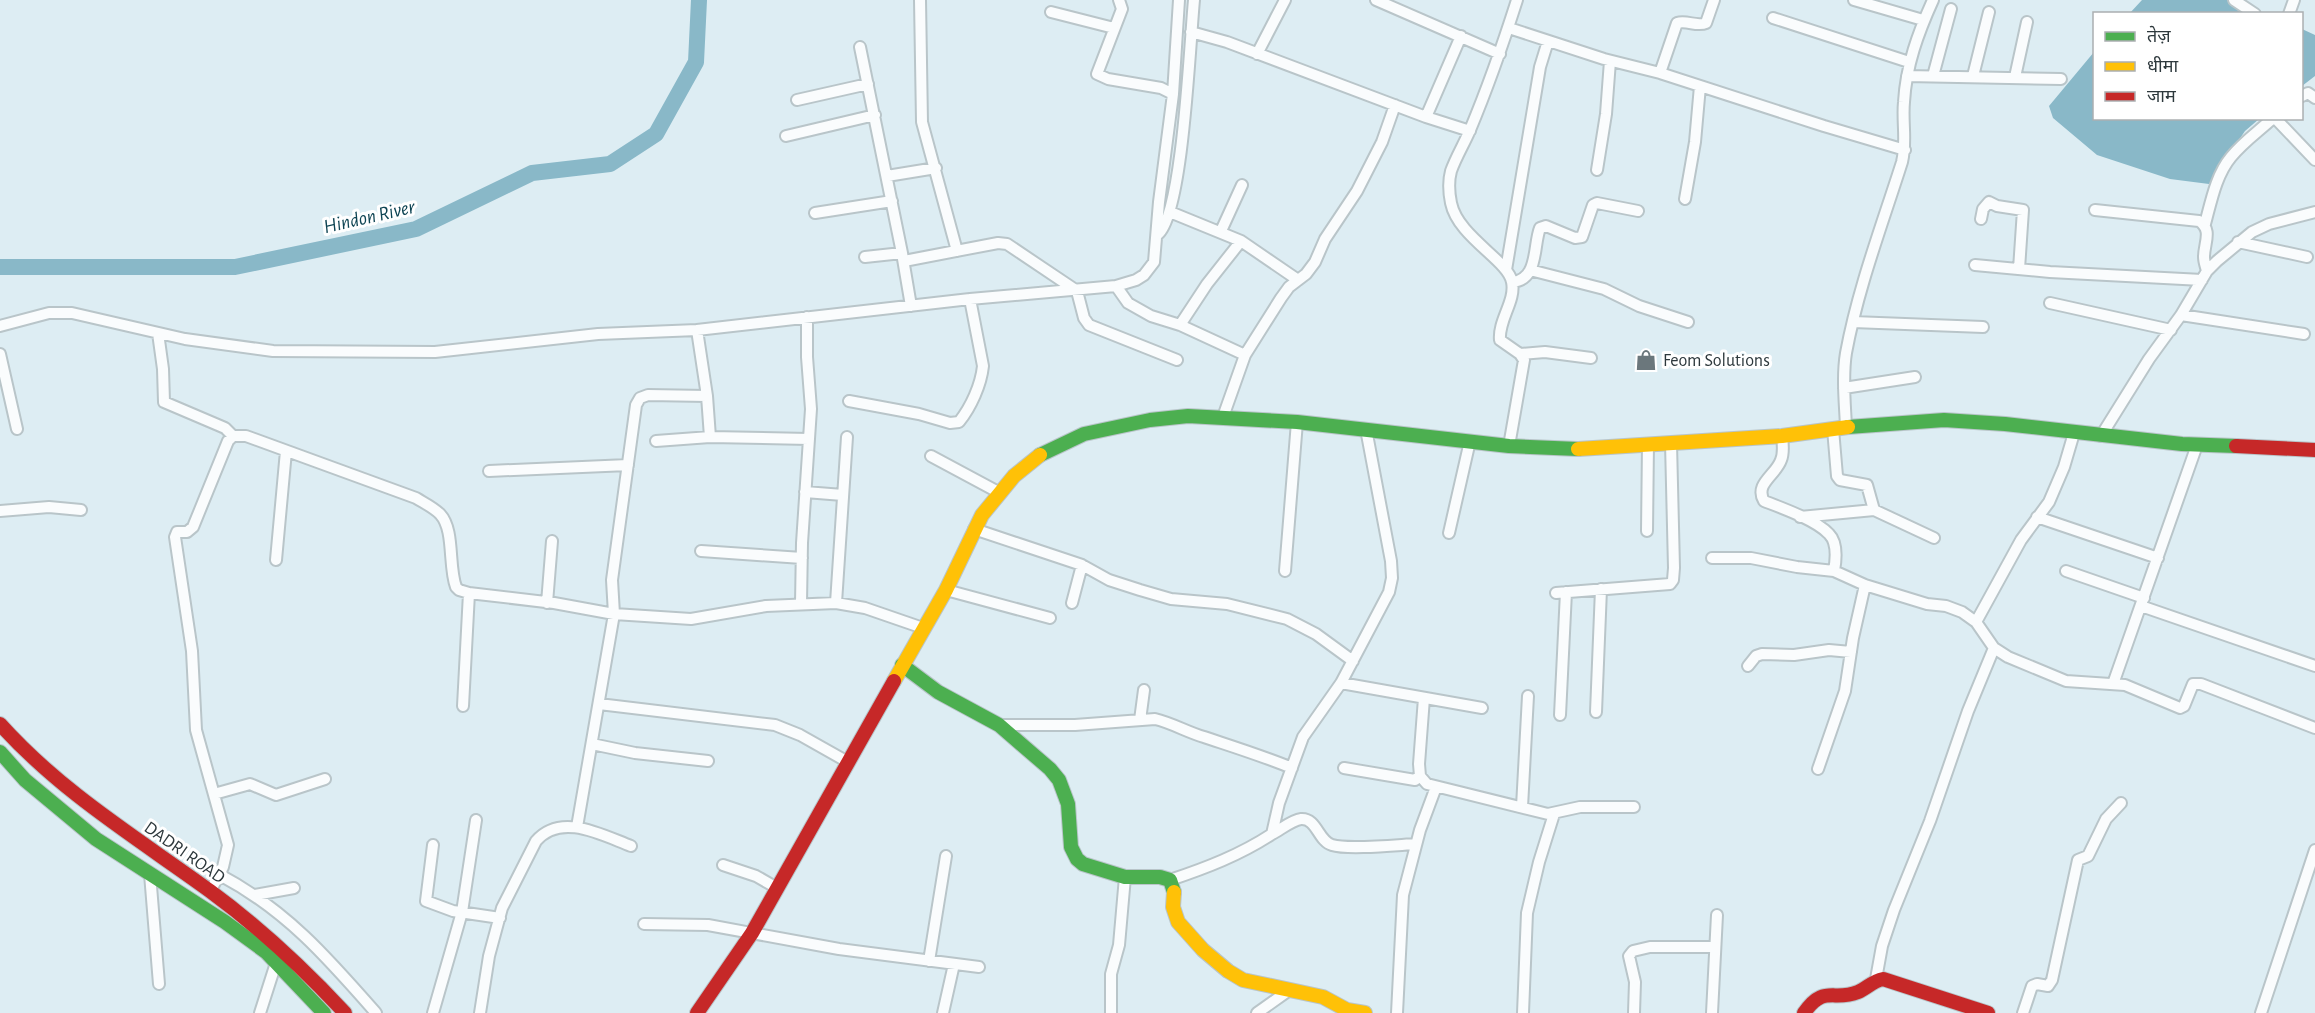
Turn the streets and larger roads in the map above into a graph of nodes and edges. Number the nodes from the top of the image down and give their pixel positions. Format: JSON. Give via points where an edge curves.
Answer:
{"nodes":[{"id":1,"x":920,"y":0,"type":"edge"},
{"id":2,"x":1119,"y":0,"type":"edge"},
{"id":3,"x":1179,"y":0,"type":"edge"},
{"id":4,"x":1194,"y":0,"type":"edge"},
{"id":5,"x":1286,"y":0,"type":"edge"},
{"id":6,"x":1376,"y":0,"type":"edge"},
{"id":7,"x":1517,"y":0,"type":"edge"},
{"id":8,"x":1714,"y":0,"type":"edge"},
{"id":9,"x":1854,"y":0,"type":"edge"},
{"id":10,"x":1933,"y":0,"type":"edge"},
{"id":11,"x":2234,"y":0,"type":"edge"},
{"id":12,"x":1951,"y":9,"type":"dead end"},
{"id":13,"x":1051,"y":12,"type":"dead end"},
{"id":14,"x":1989,"y":12,"type":"dead end"},
{"id":15,"x":2252,"y":12,"type":"edge"},
{"id":16,"x":1773,"y":18,"type":"dead end"},
{"id":17,"x":1923,"y":20,"type":"junction"},
{"id":18,"x":2027,"y":22,"type":"dead end"},
{"id":19,"x":1114,"y":28,"type":"junction"},
{"id":20,"x":1509,"y":28,"type":"junction"},
{"id":21,"x":1191,"y":32,"type":"junction"},
{"id":22,"x":1461,"y":36,"type":"junction"},
{"id":23,"x":1548,"y":41,"type":"junction"},
{"id":24,"x":860,"y":47,"type":"dead end"},
{"id":25,"x":1257,"y":54,"type":"junction"},
{"id":26,"x":1500,"y":54,"type":"junction"},
{"id":27,"x":1610,"y":60,"type":"junction"},
{"id":28,"x":1909,"y":62,"type":"junction"},
{"id":29,"x":1660,"y":72,"type":"junction"},
{"id":30,"x":1907,"y":76,"type":"junction"},
{"id":31,"x":1933,"y":76,"type":"junction"},
{"id":32,"x":1973,"y":76,"type":"junction"},
{"id":33,"x":2015,"y":77,"type":"junction"},
{"id":34,"x":2061,"y":79,"type":"dead end"},
{"id":35,"x":868,"y":84,"type":"junction"},
{"id":36,"x":1700,"y":86,"type":"junction"},
{"id":37,"x":1173,"y":94,"type":"junction"},
{"id":38,"x":797,"y":100,"type":"dead end"},
{"id":39,"x":1395,"y":105,"type":"junction"},
{"id":40,"x":875,"y":116,"type":"junction"},
{"id":41,"x":1426,"y":117,"type":"junction"},
{"id":42,"x":2272,"y":120,"type":"edge"},
{"id":43,"x":2276,"y":120,"type":"edge"},
{"id":44,"x":1470,"y":131,"type":"junction"},
{"id":45,"x":786,"y":136,"type":"dead end"},
{"id":46,"x":1905,"y":150,"type":"junction"},
{"id":47,"x":2315,"y":160,"type":"edge"},
{"id":48,"x":936,"y":168,"type":"junction"},
{"id":49,"x":1597,"y":170,"type":"dead end"},
{"id":50,"x":887,"y":176,"type":"junction"},
{"id":51,"x":1242,"y":185,"type":"dead end"},
{"id":52,"x":1684,"y":199,"type":"dead end"},
{"id":53,"x":892,"y":201,"type":"junction"},
{"id":54,"x":2095,"y":210,"type":"dead end"},
{"id":55,"x":1638,"y":211,"type":"dead end"},
{"id":56,"x":1170,"y":212,"type":"junction"},
{"id":57,"x":2315,"y":212,"type":"edge"},
{"id":58,"x":815,"y":213,"type":"dead end"},
{"id":59,"x":1981,"y":219,"type":"dead end"},
{"id":60,"x":2205,"y":224,"type":"junction"},
{"id":61,"x":1221,"y":231,"type":"junction"},
{"id":62,"x":1157,"y":234,"type":"junction"},
{"id":63,"x":1241,"y":242,"type":"junction"},
{"id":64,"x":2238,"y":242,"type":"junction"},
{"id":65,"x":957,"y":251,"type":"junction"},
{"id":66,"x":903,"y":256,"type":"junction"},
{"id":67,"x":865,"y":257,"type":"dead end"},
{"id":68,"x":2307,"y":257,"type":"dead end"},
{"id":69,"x":1975,"y":265,"type":"dead end"},
{"id":70,"x":2019,"y":269,"type":"junction"},
{"id":71,"x":1506,"y":270,"type":"junction"},
{"id":72,"x":1530,"y":270,"type":"junction"},
{"id":73,"x":2204,"y":276,"type":"junction"},
{"id":74,"x":1298,"y":280,"type":"junction"},
{"id":75,"x":1512,"y":282,"type":"junction"},
{"id":76,"x":1116,"y":286,"type":"junction"},
{"id":77,"x":1077,"y":291,"type":"junction"},
{"id":78,"x":970,"y":299,"type":"junction"},
{"id":79,"x":2050,"y":303,"type":"dead end"},
{"id":80,"x":911,"y":306,"type":"junction"},
{"id":81,"x":2181,"y":315,"type":"junction"},
{"id":82,"x":807,"y":316,"type":"junction"},
{"id":83,"x":1688,"y":322,"type":"dead end"},
{"id":84,"x":1853,"y":322,"type":"junction"},
{"id":85,"x":1180,"y":325,"type":"junction"},
{"id":86,"x":0,"y":326,"type":"edge"},
{"id":87,"x":1983,"y":327,"type":"dead end"},
{"id":88,"x":696,"y":330,"type":"junction"},
{"id":89,"x":2171,"y":330,"type":"junction"},
{"id":90,"x":158,"y":333,"type":"junction"},
{"id":91,"x":2304,"y":334,"type":"dead end"},
{"id":92,"x":0,"y":354,"type":"edge"},
{"id":93,"x":1521,"y":354,"type":"junction"},
{"id":94,"x":1245,"y":355,"type":"junction"},
{"id":95,"x":1591,"y":358,"type":"dead end"},
{"id":96,"x":1177,"y":360,"type":"dead end"},
{"id":97,"x":1915,"y":377,"type":"dead end"},
{"id":98,"x":1844,"y":388,"type":"junction"},
{"id":99,"x":707,"y":396,"type":"junction"},
{"id":100,"x":849,"y":401,"type":"dead end"},
{"id":101,"x":1223,"y":417,"type":"junction"},
{"id":102,"x":1297,"y":422,"type":"junction"},
{"id":103,"x":1839,"y":428,"type":"junction"},
{"id":104,"x":17,"y":429,"type":"dead end"},
{"id":105,"x":1366,"y":429,"type":"junction"},
{"id":106,"x":2074,"y":433,"type":"junction"},
{"id":107,"x":233,"y":436,"type":"junction"},
{"id":108,"x":1782,"y":436,"type":"junction"},
{"id":109,"x":2101,"y":436,"type":"junction"},
{"id":110,"x":710,"y":437,"type":"junction"},
{"id":111,"x":847,"y":437,"type":"dead end"},
{"id":112,"x":809,"y":439,"type":"junction"},
{"id":113,"x":656,"y":441,"type":"dead end"},
{"id":114,"x":1470,"y":441,"type":"junction"},
{"id":115,"x":1671,"y":443,"type":"junction"},
{"id":116,"x":1648,"y":444,"type":"junction"},
{"id":117,"x":2197,"y":445,"type":"junction"},
{"id":118,"x":1509,"y":446,"type":"junction"},
{"id":119,"x":2315,"y":450,"type":"edge"},
{"id":120,"x":286,"y":451,"type":"junction"},
{"id":121,"x":931,"y":456,"type":"dead end"},
{"id":122,"x":628,"y":465,"type":"junction"},
{"id":123,"x":489,"y":471,"type":"dead end"},
{"id":124,"x":804,"y":492,"type":"junction"},
{"id":125,"x":1000,"y":493,"type":"junction"},
{"id":126,"x":843,"y":495,"type":"junction"},
{"id":127,"x":0,"y":510,"type":"edge"},
{"id":128,"x":81,"y":510,"type":"dead end"},
{"id":129,"x":1874,"y":510,"type":"junction"},
{"id":130,"x":1800,"y":517,"type":"junction"},
{"id":131,"x":2037,"y":517,"type":"junction"},
{"id":132,"x":974,"y":529,"type":"junction"},
{"id":133,"x":1647,"y":531,"type":"dead end"},
{"id":134,"x":1449,"y":533,"type":"dead end"},
{"id":135,"x":1934,"y":538,"type":"dead end"},
{"id":136,"x":552,"y":540,"type":"dead end"},
{"id":137,"x":701,"y":551,"type":"dead end"},
{"id":138,"x":802,"y":558,"type":"junction"},
{"id":139,"x":1712,"y":558,"type":"dead end"},
{"id":140,"x":2158,"y":558,"type":"junction"},
{"id":141,"x":276,"y":560,"type":"dead end"},
{"id":142,"x":1082,"y":565,"type":"junction"},
{"id":143,"x":1834,"y":571,"type":"junction"},
{"id":144,"x":2066,"y":571,"type":"dead end"},
{"id":145,"x":1285,"y":572,"type":"dead end"},
{"id":146,"x":1865,"y":585,"type":"junction"},
{"id":147,"x":1601,"y":589,"type":"junction"},
{"id":148,"x":946,"y":590,"type":"junction"},
{"id":149,"x":469,"y":593,"type":"junction"},
{"id":150,"x":2142,"y":602,"type":"junction"},
{"id":151,"x":547,"y":603,"type":"junction"},
{"id":152,"x":801,"y":603,"type":"junction"},
{"id":153,"x":836,"y":603,"type":"junction"},
{"id":154,"x":1072,"y":603,"type":"dead end"},
{"id":155,"x":614,"y":614,"type":"junction"},
{"id":156,"x":1050,"y":618,"type":"dead end"},
{"id":157,"x":1976,"y":622,"type":"junction"},
{"id":158,"x":923,"y":627,"type":"junction"},
{"id":159,"x":1994,"y":648,"type":"junction"},
{"id":160,"x":1851,"y":652,"type":"junction"},
{"id":161,"x":1353,"y":661,"type":"junction"},
{"id":162,"x":902,"y":664,"type":"junction"},
{"id":163,"x":1748,"y":666,"type":"dead end"},
{"id":164,"x":2315,"y":666,"type":"edge"},
{"id":165,"x":1341,"y":683,"type":"junction"},
{"id":166,"x":2113,"y":684,"type":"junction"},
{"id":167,"x":1144,"y":690,"type":"dead end"},
{"id":168,"x":1528,"y":696,"type":"dead end"},
{"id":169,"x":1425,"y":698,"type":"junction"},
{"id":170,"x":599,"y":704,"type":"junction"},
{"id":171,"x":463,"y":706,"type":"dead end"},
{"id":172,"x":1482,"y":708,"type":"dead end"},
{"id":173,"x":1596,"y":712,"type":"dead end"},
{"id":174,"x":1560,"y":715,"type":"dead end"},
{"id":175,"x":1140,"y":720,"type":"junction"},
{"id":176,"x":999,"y":724,"type":"junction"},
{"id":177,"x":1,"y":726,"type":"edge"},
{"id":178,"x":2315,"y":728,"type":"edge"},
{"id":179,"x":592,"y":744,"type":"junction"},
{"id":180,"x":0,"y":752,"type":"edge"},
{"id":181,"x":708,"y":761,"type":"dead end"},
{"id":182,"x":848,"y":762,"type":"junction"},
{"id":183,"x":1292,"y":768,"type":"junction"},
{"id":184,"x":1344,"y":768,"type":"dead end"},
{"id":185,"x":1818,"y":769,"type":"dead end"},
{"id":186,"x":1420,"y":776,"type":"junction"},
{"id":187,"x":325,"y":779,"type":"dead end"},
{"id":188,"x":1436,"y":787,"type":"junction"},
{"id":189,"x":214,"y":794,"type":"junction"},
{"id":190,"x":2121,"y":803,"type":"dead end"},
{"id":191,"x":1522,"y":807,"type":"junction"},
{"id":192,"x":1634,"y":807,"type":"dead end"},
{"id":193,"x":1554,"y":814,"type":"junction"},
{"id":194,"x":476,"y":820,"type":"dead end"},
{"id":195,"x":577,"y":827,"type":"junction"},
{"id":196,"x":1272,"y":834,"type":"junction"},
{"id":197,"x":1416,"y":844,"type":"junction"},
{"id":198,"x":433,"y":845,"type":"dead end"},
{"id":199,"x":632,"y":846,"type":"dead end"},
{"id":200,"x":2315,"y":850,"type":"edge"},
{"id":201,"x":946,"y":856,"type":"dead end"},
{"id":202,"x":723,"y":865,"type":"dead end"},
{"id":203,"x":150,"y":874,"type":"junction"},
{"id":204,"x":220,"y":875,"type":"junction"},
{"id":205,"x":1125,"y":877,"type":"junction"},
{"id":206,"x":1170,"y":880,"type":"junction"},
{"id":207,"x":294,"y":888,"type":"dead end"},
{"id":208,"x":777,"y":888,"type":"junction"},
{"id":209,"x":210,"y":892,"type":"junction"},
{"id":210,"x":255,"y":895,"type":"junction"},
{"id":211,"x":462,"y":912,"type":"junction"},
{"id":212,"x":1717,"y":915,"type":"dead end"},
{"id":213,"x":500,"y":918,"type":"junction"},
{"id":214,"x":644,"y":924,"type":"dead end"},
{"id":215,"x":752,"y":933,"type":"junction"},
{"id":216,"x":1715,"y":947,"type":"junction"},
{"id":217,"x":929,"y":961,"type":"junction"},
{"id":218,"x":276,"y":963,"type":"junction"},
{"id":219,"x":954,"y":964,"type":"junction"},
{"id":220,"x":979,"y":967,"type":"dead end"},
{"id":221,"x":1876,"y":980,"type":"junction"},
{"id":222,"x":159,"y":984,"type":"dead end"},
{"id":223,"x":1288,"y":990,"type":"junction"},
{"id":224,"x":1963,"y":1009,"type":"edge"},
{"id":225,"x":1807,"y":1011,"type":"edge"},
{"id":226,"x":260,"y":1013,"type":"edge"},
{"id":227,"x":324,"y":1013,"type":"edge"},
{"id":228,"x":345,"y":1013,"type":"edge"},
{"id":229,"x":376,"y":1013,"type":"edge"},
{"id":230,"x":434,"y":1013,"type":"edge"},
{"id":231,"x":480,"y":1013,"type":"edge"},
{"id":232,"x":697,"y":1013,"type":"edge"},
{"id":233,"x":943,"y":1013,"type":"edge"},
{"id":234,"x":1111,"y":1013,"type":"edge"},
{"id":235,"x":1257,"y":1013,"type":"edge"},
{"id":236,"x":1365,"y":1013,"type":"edge"},
{"id":237,"x":1398,"y":1013,"type":"edge"},
{"id":238,"x":1524,"y":1013,"type":"edge"},
{"id":239,"x":1634,"y":1013,"type":"edge"},
{"id":240,"x":1712,"y":1013,"type":"edge"},
{"id":241,"x":1988,"y":1013,"type":"edge"},
{"id":242,"x":2023,"y":1013,"type":"edge"},
{"id":243,"x":2261,"y":1013,"type":"edge"}],
"edges":[{"from":1,"to":48,"type":"street","via":[[922,122]]},
{"from":2,"to":19,"type":"street","via":[[1122,9]]},
{"from":3,"to":37,"type":"street"},
{"from":4,"to":21,"type":"street"},
{"from":5,"to":25,"type":"street"},
{"from":6,"to":22,"type":"street"},
{"from":7,"to":20,"type":"street"},
{"from":8,"to":29,"type":"street","via":[[1706,23],[1677,22]]},
{"from":9,"to":17,"type":"street"},
{"from":10,"to":17,"type":"street"},
{"from":11,"to":15,"type":"street"},
{"from":12,"to":31,"type":"street"},
{"from":13,"to":19,"type":"street"},
{"from":14,"to":32,"type":"street"},
{"from":16,"to":28,"type":"street"},
{"from":17,"to":28,"type":"street"},
{"from":18,"to":33,"type":"street"},
{"from":19,"to":37,"type":"street","via":[[1098,69],[1100,77],[1161,87]]},
{"from":20,"to":23,"type":"street"},
{"from":20,"to":26,"type":"street"},
{"from":21,"to":25,"type":"street"},
{"from":21,"to":56,"type":"street","via":[[1182,139]]},
{"from":22,"to":26,"type":"street"},
{"from":22,"to":41,"type":"street"},
{"from":23,"to":27,"type":"street"},
{"from":23,"to":71,"type":"street"},
{"from":24,"to":35,"type":"street"},
{"from":25,"to":39,"type":"street"},
{"from":26,"to":44,"type":"street"},
{"from":27,"to":29,"type":"street"},
{"from":27,"to":49,"type":"street"},
{"from":28,"to":30,"type":"street"},
{"from":29,"to":36,"type":"street"},
{"from":30,"to":31,"type":"street"},
{"from":30,"to":46,"type":"street"},
{"from":31,"to":32,"type":"street"},
{"from":32,"to":33,"type":"street"},
{"from":33,"to":34,"type":"street"},
{"from":35,"to":38,"type":"street"},
{"from":35,"to":40,"type":"street"},
{"from":36,"to":46,"type":"street"},
{"from":36,"to":52,"type":"street"},
{"from":37,"to":62,"type":"street"},
{"from":39,"to":41,"type":"street"},
{"from":39,"to":74,"type":"street","via":[[1382,142],[1357,191],[1325,239],[1315,262]]},
{"from":40,"to":45,"type":"street"},
{"from":40,"to":50,"type":"street"},
{"from":41,"to":44,"type":"street"},
{"from":42,"to":60,"type":"street","via":[[2229,159]]},
{"from":43,"to":47,"type":"street"},
{"from":44,"to":71,"type":"street","via":[[1451,171],[1451,204],[1462,226]]},
{"from":46,"to":84,"type":"street"},
{"from":48,"to":50,"type":"street"},
{"from":48,"to":65,"type":"street"},
{"from":50,"to":53,"type":"street"},
{"from":51,"to":61,"type":"street"},
{"from":53,"to":58,"type":"street"},
{"from":53,"to":66,"type":"street"},
{"from":54,"to":60,"type":"street"},
{"from":55,"to":72,"type":"street","via":[[1597,203],[1582,237],[1575,238],[1546,226],[1540,228]]},
{"from":56,"to":61,"type":"street"},
{"from":56,"to":62,"type":"street","via":[[1163,230]]},
{"from":57,"to":64,"type":"street","via":[[2269,224]]},
{"from":59,"to":70,"type":"street","via":[[1989,202],[2023,210]]},
{"from":60,"to":73,"type":"street"},
{"from":61,"to":63,"type":"street"},
{"from":62,"to":76,"type":"street","via":[[1150,270],[1136,280]]},
{"from":63,"to":74,"type":"street"},
{"from":63,"to":85,"type":"street"},
{"from":64,"to":68,"type":"street"},
{"from":64,"to":73,"type":"street"},
{"from":65,"to":66,"type":"street"},
{"from":65,"to":77,"type":"street","via":[[1007,244]]},
{"from":66,"to":67,"type":"street"},
{"from":66,"to":80,"type":"street"},
{"from":69,"to":70,"type":"street"},
{"from":70,"to":73,"type":"street"},
{"from":71,"to":75,"type":"street"},
{"from":72,"to":75,"type":"street","via":[[1520,281]]},
{"from":72,"to":83,"type":"street","via":[[1604,289],[1639,306]]},
{"from":73,"to":81,"type":"street"},
{"from":74,"to":94,"type":"street","via":[[1281,298]]},
{"from":75,"to":93,"type":"street","via":[[1499,332],[1500,340]]},
{"from":76,"to":77,"type":"street"},
{"from":76,"to":85,"type":"street","via":[[1128,303],[1150,316]]},
{"from":77,"to":78,"type":"street"},
{"from":77,"to":96,"type":"street","via":[[1089,325]]},
{"from":78,"to":80,"type":"street"},
{"from":78,"to":100,"type":"street","via":[[983,366],[982,377],[959,422]]},
{"from":79,"to":89,"type":"street"},
{"from":80,"to":82,"type":"street"},
{"from":81,"to":89,"type":"street"},
{"from":81,"to":91,"type":"street"},
{"from":82,"to":88,"type":"street"},
{"from":82,"to":112,"type":"street"},
{"from":84,"to":87,"type":"street"},
{"from":84,"to":98,"type":"street"},
{"from":85,"to":94,"type":"street"},
{"from":86,"to":90,"type":"street","via":[[49,313],[72,313]]},
{"from":88,"to":90,"type":"street","via":[[598,333],[435,352],[273,351]]},
{"from":88,"to":99,"type":"street"},
{"from":89,"to":109,"type":"street"},
{"from":90,"to":107,"type":"street","via":[[164,402],[225,428]]},
{"from":92,"to":104,"type":"street"},
{"from":93,"to":95,"type":"street","via":[[1545,352]]},
{"from":93,"to":118,"type":"street","via":[[1524,360]]},
{"from":94,"to":101,"type":"street"},
{"from":97,"to":98,"type":"street"},
{"from":98,"to":103,"type":"street"},
{"from":99,"to":110,"type":"street"},
{"from":99,"to":122,"type":"street","via":[[640,398]]},
{"from":101,"to":102,"type":"street"},
{"from":101,"to":125,"type":"street","via":[[1150,420],[1084,434],[1042,453]]},
{"from":102,"to":105,"type":"street"},
{"from":102,"to":145,"type":"street"},
{"from":103,"to":106,"type":"street","via":[[1944,420]]},
{"from":103,"to":108,"type":"street"},
{"from":103,"to":129,"type":"street","via":[[1837,476],[1867,485]]},
{"from":105,"to":114,"type":"street"},
{"from":105,"to":161,"type":"street","via":[[1392,578],[1383,606]]},
{"from":106,"to":109,"type":"street"},
{"from":106,"to":131,"type":"street","via":[[2049,502]]},
{"from":107,"to":120,"type":"street","via":[[246,436]]},
{"from":107,"to":189,"type":"street","via":[[193,527],[177,532],[175,537],[192,651],[196,730]]},
{"from":108,"to":115,"type":"street"},
{"from":108,"to":130,"type":"street","via":[[1782,459],[1760,491],[1761,497]]},
{"from":109,"to":117,"type":"street"},
{"from":110,"to":112,"type":"street"},
{"from":110,"to":113,"type":"street"},
{"from":111,"to":126,"type":"street"},
{"from":112,"to":124,"type":"street"},
{"from":114,"to":118,"type":"street"},
{"from":114,"to":134,"type":"street"},
{"from":115,"to":116,"type":"street"},
{"from":115,"to":147,"type":"street","via":[[1673,580],[1664,585]]},
{"from":116,"to":118,"type":"street","via":[[1582,449]]},
{"from":116,"to":133,"type":"street"},
{"from":117,"to":119,"type":"street"},
{"from":117,"to":140,"type":"street"},
{"from":120,"to":141,"type":"street"},
{"from":120,"to":149,"type":"street","via":[[434,508],[447,526],[456,587]]},
{"from":121,"to":125,"type":"street"},
{"from":122,"to":123,"type":"street"},
{"from":122,"to":155,"type":"street","via":[[612,580]]},
{"from":124,"to":126,"type":"street"},
{"from":124,"to":138,"type":"street"},
{"from":125,"to":132,"type":"street"},
{"from":126,"to":153,"type":"street"},
{"from":127,"to":128,"type":"street"},
{"from":129,"to":130,"type":"street"},
{"from":129,"to":135,"type":"street"},
{"from":130,"to":143,"type":"street","via":[[1829,533],[1836,553]]},
{"from":131,"to":140,"type":"street"},
{"from":131,"to":157,"type":"street"},
{"from":132,"to":142,"type":"street"},
{"from":132,"to":148,"type":"street"},
{"from":136,"to":151,"type":"street"},
{"from":137,"to":138,"type":"street"},
{"from":138,"to":152,"type":"street"},
{"from":139,"to":143,"type":"street","via":[[1750,558]]},
{"from":140,"to":150,"type":"street"},
{"from":142,"to":154,"type":"street"},
{"from":142,"to":161,"type":"street","via":[[1108,580],[1171,599],[1227,604],[1287,619],[1317,634]]},
{"from":143,"to":146,"type":"street"},
{"from":144,"to":150,"type":"street"},
{"from":146,"to":157,"type":"street","via":[[1946,606]]},
{"from":146,"to":160,"type":"street"},
{"from":147,"to":173,"type":"street"},
{"from":147,"to":174,"type":"street","via":[[1561,592]]},
{"from":148,"to":156,"type":"street"},
{"from":148,"to":158,"type":"street"},
{"from":149,"to":151,"type":"street"},
{"from":149,"to":171,"type":"street"},
{"from":150,"to":164,"type":"street"},
{"from":150,"to":166,"type":"street"},
{"from":151,"to":155,"type":"street"},
{"from":152,"to":153,"type":"street"},
{"from":152,"to":155,"type":"street","via":[[691,619]]},
{"from":153,"to":158,"type":"street"},
{"from":155,"to":170,"type":"street"},
{"from":157,"to":159,"type":"street"},
{"from":158,"to":162,"type":"street"},
{"from":159,"to":166,"type":"street","via":[[2057,678]]},
{"from":159,"to":221,"type":"street","via":[[1894,910]]},
{"from":160,"to":163,"type":"street","via":[[1762,654]]},
{"from":160,"to":185,"type":"street","via":[[1845,691]]},
{"from":161,"to":165,"type":"street"},
{"from":162,"to":176,"type":"street","via":[[938,692]]},
{"from":162,"to":182,"type":"street"},
{"from":165,"to":169,"type":"street"},
{"from":165,"to":183,"type":"street","via":[[1303,737]]},
{"from":166,"to":178,"type":"street","via":[[2135,688],[2180,708],[2193,684],[2201,684]]},
{"from":167,"to":175,"type":"street"},
{"from":168,"to":191,"type":"street"},
{"from":169,"to":172,"type":"street"},
{"from":169,"to":186,"type":"street"},
{"from":170,"to":179,"type":"street"},
{"from":170,"to":182,"type":"street","via":[[775,725]]},
{"from":175,"to":176,"type":"street","via":[[1075,725]]},
{"from":175,"to":183,"type":"street","via":[[1166,722]]},
{"from":176,"to":205,"type":"street","via":[[1059,780],[1068,804],[1071,847],[1077,859]]},
{"from":177,"to":209,"type":"street","name":"DADRI ROAD","via":[[35,762]]},
{"from":179,"to":181,"type":"street"},
{"from":179,"to":195,"type":"street"},
{"from":180,"to":203,"type":"street","name":"DADRI ROAD","via":[[25,780],[96,839]]},
{"from":182,"to":208,"type":"street"},
{"from":183,"to":196,"type":"street"},
{"from":184,"to":186,"type":"street","via":[[1415,780]]},
{"from":186,"to":188,"type":"street","via":[[1426,784]]},
{"from":187,"to":189,"type":"street","via":[[276,795],[250,784]]},
{"from":188,"to":191,"type":"street"},
{"from":188,"to":197,"type":"street"},
{"from":189,"to":204,"type":"street","via":[[228,845]]},
{"from":190,"to":242,"type":"street","via":[[2106,819],[2088,856],[2078,860],[2052,980],[2048,986],[2032,986]]},
{"from":191,"to":193,"type":"street"},
{"from":192,"to":193,"type":"street","via":[[1580,807]]},
{"from":193,"to":238,"type":"street","via":[[1527,913]]},
{"from":194,"to":211,"type":"street"},
{"from":195,"to":199,"type":"street"},
{"from":195,"to":213,"type":"street","via":[[549,830],[536,841]]},
{"from":196,"to":197,"type":"street","via":[[1300,819],[1316,826],[1319,835],[1332,845]]},
{"from":196,"to":206,"type":"street","via":[[1212,866]]},
{"from":197,"to":237,"type":"street","via":[[1404,895]]},
{"from":198,"to":211,"type":"street","via":[[426,901]]},
{"from":200,"to":243,"type":"street"},
{"from":201,"to":217,"type":"street"},
{"from":202,"to":208,"type":"street"},
{"from":203,"to":218,"type":"street","name":"DADRI ROAD","via":[[225,922]]},
{"from":203,"to":222,"type":"street"},
{"from":204,"to":209,"type":"street"},
{"from":204,"to":210,"type":"street"},
{"from":205,"to":206,"type":"street"},
{"from":205,"to":234,"type":"street"},
{"from":206,"to":223,"type":"street","via":[[1178,922],[1203,950],[1243,980]]},
{"from":207,"to":210,"type":"street"},
{"from":208,"to":215,"type":"street"},
{"from":209,"to":228,"type":"street","name":"DADRI ROAD","via":[[307,971]]},
{"from":210,"to":229,"type":"street","via":[[324,954]]},
{"from":211,"to":213,"type":"street"},
{"from":211,"to":230,"type":"street"},
{"from":212,"to":216,"type":"street"},
{"from":213,"to":231,"type":"street"},
{"from":214,"to":215,"type":"street","via":[[708,925]]},
{"from":215,"to":217,"type":"street"},
{"from":215,"to":232,"type":"street"},
{"from":216,"to":239,"type":"street","via":[[1650,947],[1633,951],[1629,956],[1635,982]]},
{"from":216,"to":240,"type":"street"},
{"from":217,"to":219,"type":"street"},
{"from":218,"to":226,"type":"street"},
{"from":218,"to":227,"type":"street","name":"DADRI ROAD"},
{"from":219,"to":220,"type":"street"},
{"from":219,"to":233,"type":"street"},
{"from":221,"to":224,"type":"street","via":[[1883,979]]},
{"from":221,"to":225,"type":"street","via":[[1860,991],[1827,993]]},
{"from":223,"to":235,"type":"street"},
{"from":223,"to":236,"type":"street","via":[[1323,997],[1347,1010]]},
{"from":224,"to":241,"type":"street"}]}
